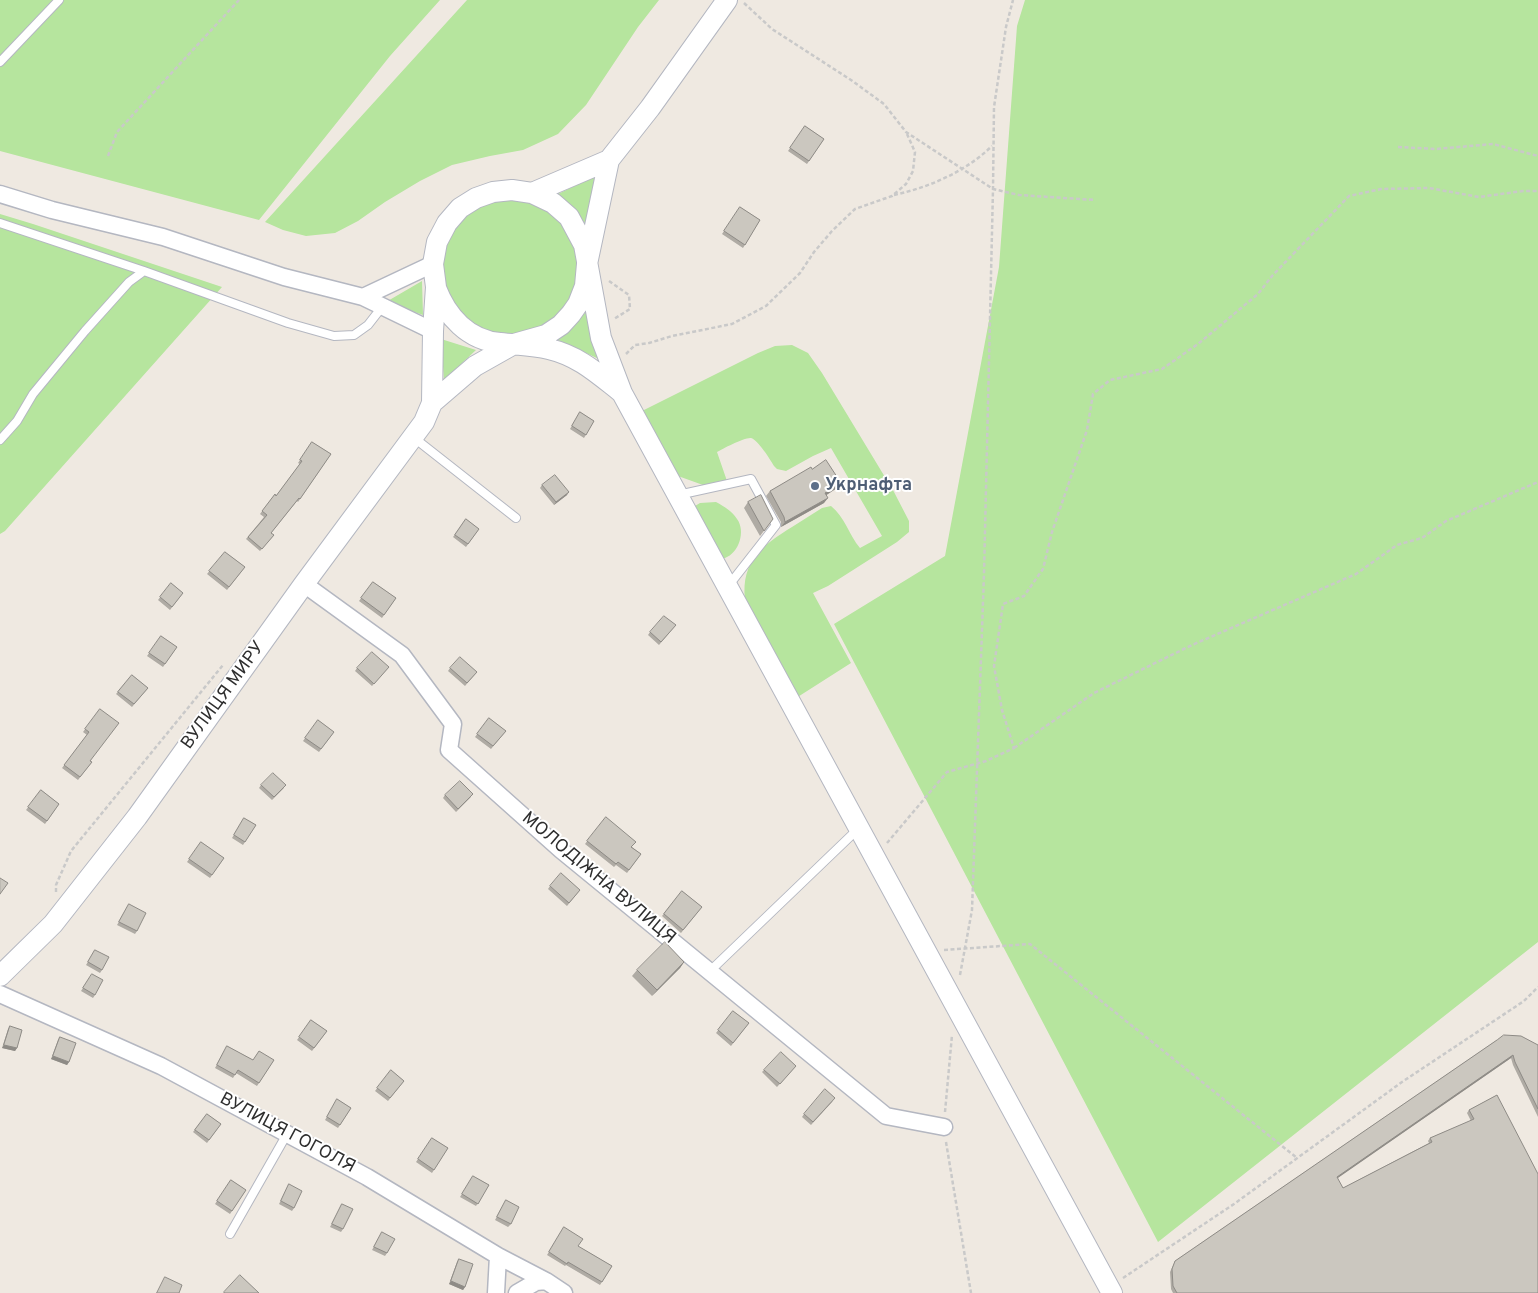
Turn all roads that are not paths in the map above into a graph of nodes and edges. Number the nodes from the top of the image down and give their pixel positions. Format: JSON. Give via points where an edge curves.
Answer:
{"nodes":[{"id":1,"x":60,"y":0,"type":"edge"},
{"id":2,"x":728,"y":0,"type":"edge"},
{"id":3,"x":0,"y":62,"type":"edge"},
{"id":4,"x":609,"y":160,"type":"junction"},
{"id":5,"x":532,"y":193,"type":"junction"},
{"id":6,"x":0,"y":194,"type":"edge"},
{"id":7,"x":0,"y":222,"type":"edge"},
{"id":8,"x":433,"y":264,"type":"junction"},
{"id":9,"x":587,"y":264,"type":"junction"},
{"id":10,"x":144,"y":271,"type":"junction"},
{"id":11,"x":436,"y":286,"type":"junction"},
{"id":12,"x":363,"y":297,"type":"junction"},
{"id":13,"x":382,"y":307,"type":"junction"},
{"id":14,"x":433,"y":331,"type":"junction"},
{"id":15,"x":484,"y":340,"type":"junction"},
{"id":16,"x":514,"y":344,"type":"junction"},
{"id":17,"x":622,"y":393,"type":"junction"},
{"id":18,"x":432,"y":403,"type":"junction"},
{"id":19,"x":413,"y":437,"type":"junction"},
{"id":20,"x":0,"y":440,"type":"edge"},
{"id":21,"x":678,"y":495,"type":"junction"},
{"id":22,"x":516,"y":518,"type":"dead end"},
{"id":23,"x":304,"y":584,"type":"junction"},
{"id":24,"x":728,"y":586,"type":"junction"},
{"id":25,"x":859,"y":828,"type":"junction"},
{"id":26,"x":709,"y":972,"type":"junction"},
{"id":27,"x":0,"y":976,"type":"edge"},
{"id":28,"x":0,"y":994,"type":"edge"},
{"id":29,"x":944,"y":1127,"type":"road end"},
{"id":30,"x":287,"y":1134,"type":"junction"},
{"id":31,"x":230,"y":1234,"type":"dead end"},
{"id":32,"x":498,"y":1256,"type":"junction"},
{"id":33,"x":546,"y":1281,"type":"junction"},
{"id":34,"x":1107,"y":1291,"type":"edge"},
{"id":35,"x":496,"y":1293,"type":"edge"},
{"id":36,"x":517,"y":1293,"type":"edge"},
{"id":37,"x":564,"y":1293,"type":"edge"}],
"edges":[{"from":1,"to":3,"type":"lane"},
{"from":2,"to":4,"type":"street"},
{"from":4,"to":5,"type":"street"},
{"from":4,"to":9,"type":"street"},
{"from":5,"to":8,"type":"street","via":[[492,192],[460,208],[437,242]]},
{"from":5,"to":9,"type":"street","via":[[553,203],[569,217],[584,245]]},
{"from":6,"to":12,"type":"street","via":[[163,237],[284,277]]},
{"from":7,"to":10,"type":"lane"},
{"from":8,"to":11,"type":"street"},
{"from":8,"to":12,"type":"street"},
{"from":9,"to":16,"type":"street","via":[[585,286],[578,304],[561,325],[546,336]]},
{"from":9,"to":17,"type":"street","via":[[601,338]]},
{"from":10,"to":13,"type":"lane","via":[[288,323],[334,336],[354,336]]},
{"from":10,"to":20,"type":"lane","via":[[129,282],[85,331]]},
{"from":11,"to":14,"type":"street"},
{"from":11,"to":15,"type":"street","via":[[452,317],[467,331]]},
{"from":12,"to":13,"type":"street"},
{"from":13,"to":14,"type":"street"},
{"from":14,"to":15,"type":"street"},
{"from":14,"to":18,"type":"street"},
{"from":15,"to":16,"type":"street"},
{"from":16,"to":17,"type":"street","via":[[550,349],[583,362]]},
{"from":16,"to":18,"type":"street","via":[[475,366]]},
{"from":17,"to":21,"type":"street"},
{"from":18,"to":19,"type":"street","name":"ВУЛИЦЯ МИРУ"},
{"from":19,"to":22,"type":"lane"},
{"from":19,"to":23,"type":"street","name":"ВУЛИЦЯ МИРУ"},
{"from":21,"to":24,"type":"street"},
{"from":21,"to":24,"type":"lane","via":[[751,479],[755,486],[776,525]]},
{"from":23,"to":26,"type":"street","name":"МОЛОДІЖНА ВУЛИЦЯ","via":[[402,655],[454,724],[449,750],[561,850]]},
{"from":23,"to":27,"type":"street","name":"ВУЛИЦЯ МИРУ","via":[[137,817],[54,924]]},
{"from":24,"to":25,"type":"street"},
{"from":25,"to":26,"type":"lane"},
{"from":25,"to":34,"type":"street"},
{"from":26,"to":29,"type":"street","name":"МОЛОДІЖНА ВУЛИЦЯ","via":[[886,1116]]},
{"from":28,"to":30,"type":"street","name":"ВУЛИЦЯ ГОГОЛЯ","via":[[161,1066]]},
{"from":30,"to":31,"type":"lane"},
{"from":30,"to":32,"type":"street","name":"ВУЛИЦЯ ГОГОЛЯ","via":[[368,1176]]},
{"from":32,"to":33,"type":"street","name":"ВУЛИЦЯ ГОГОЛЯ"},
{"from":32,"to":35,"type":"street"},
{"from":33,"to":36,"type":"street","via":[[536,1282]]},
{"from":33,"to":37,"type":"street","name":"ВУЛИЦЯ ГОГОЛЯ"}]}
